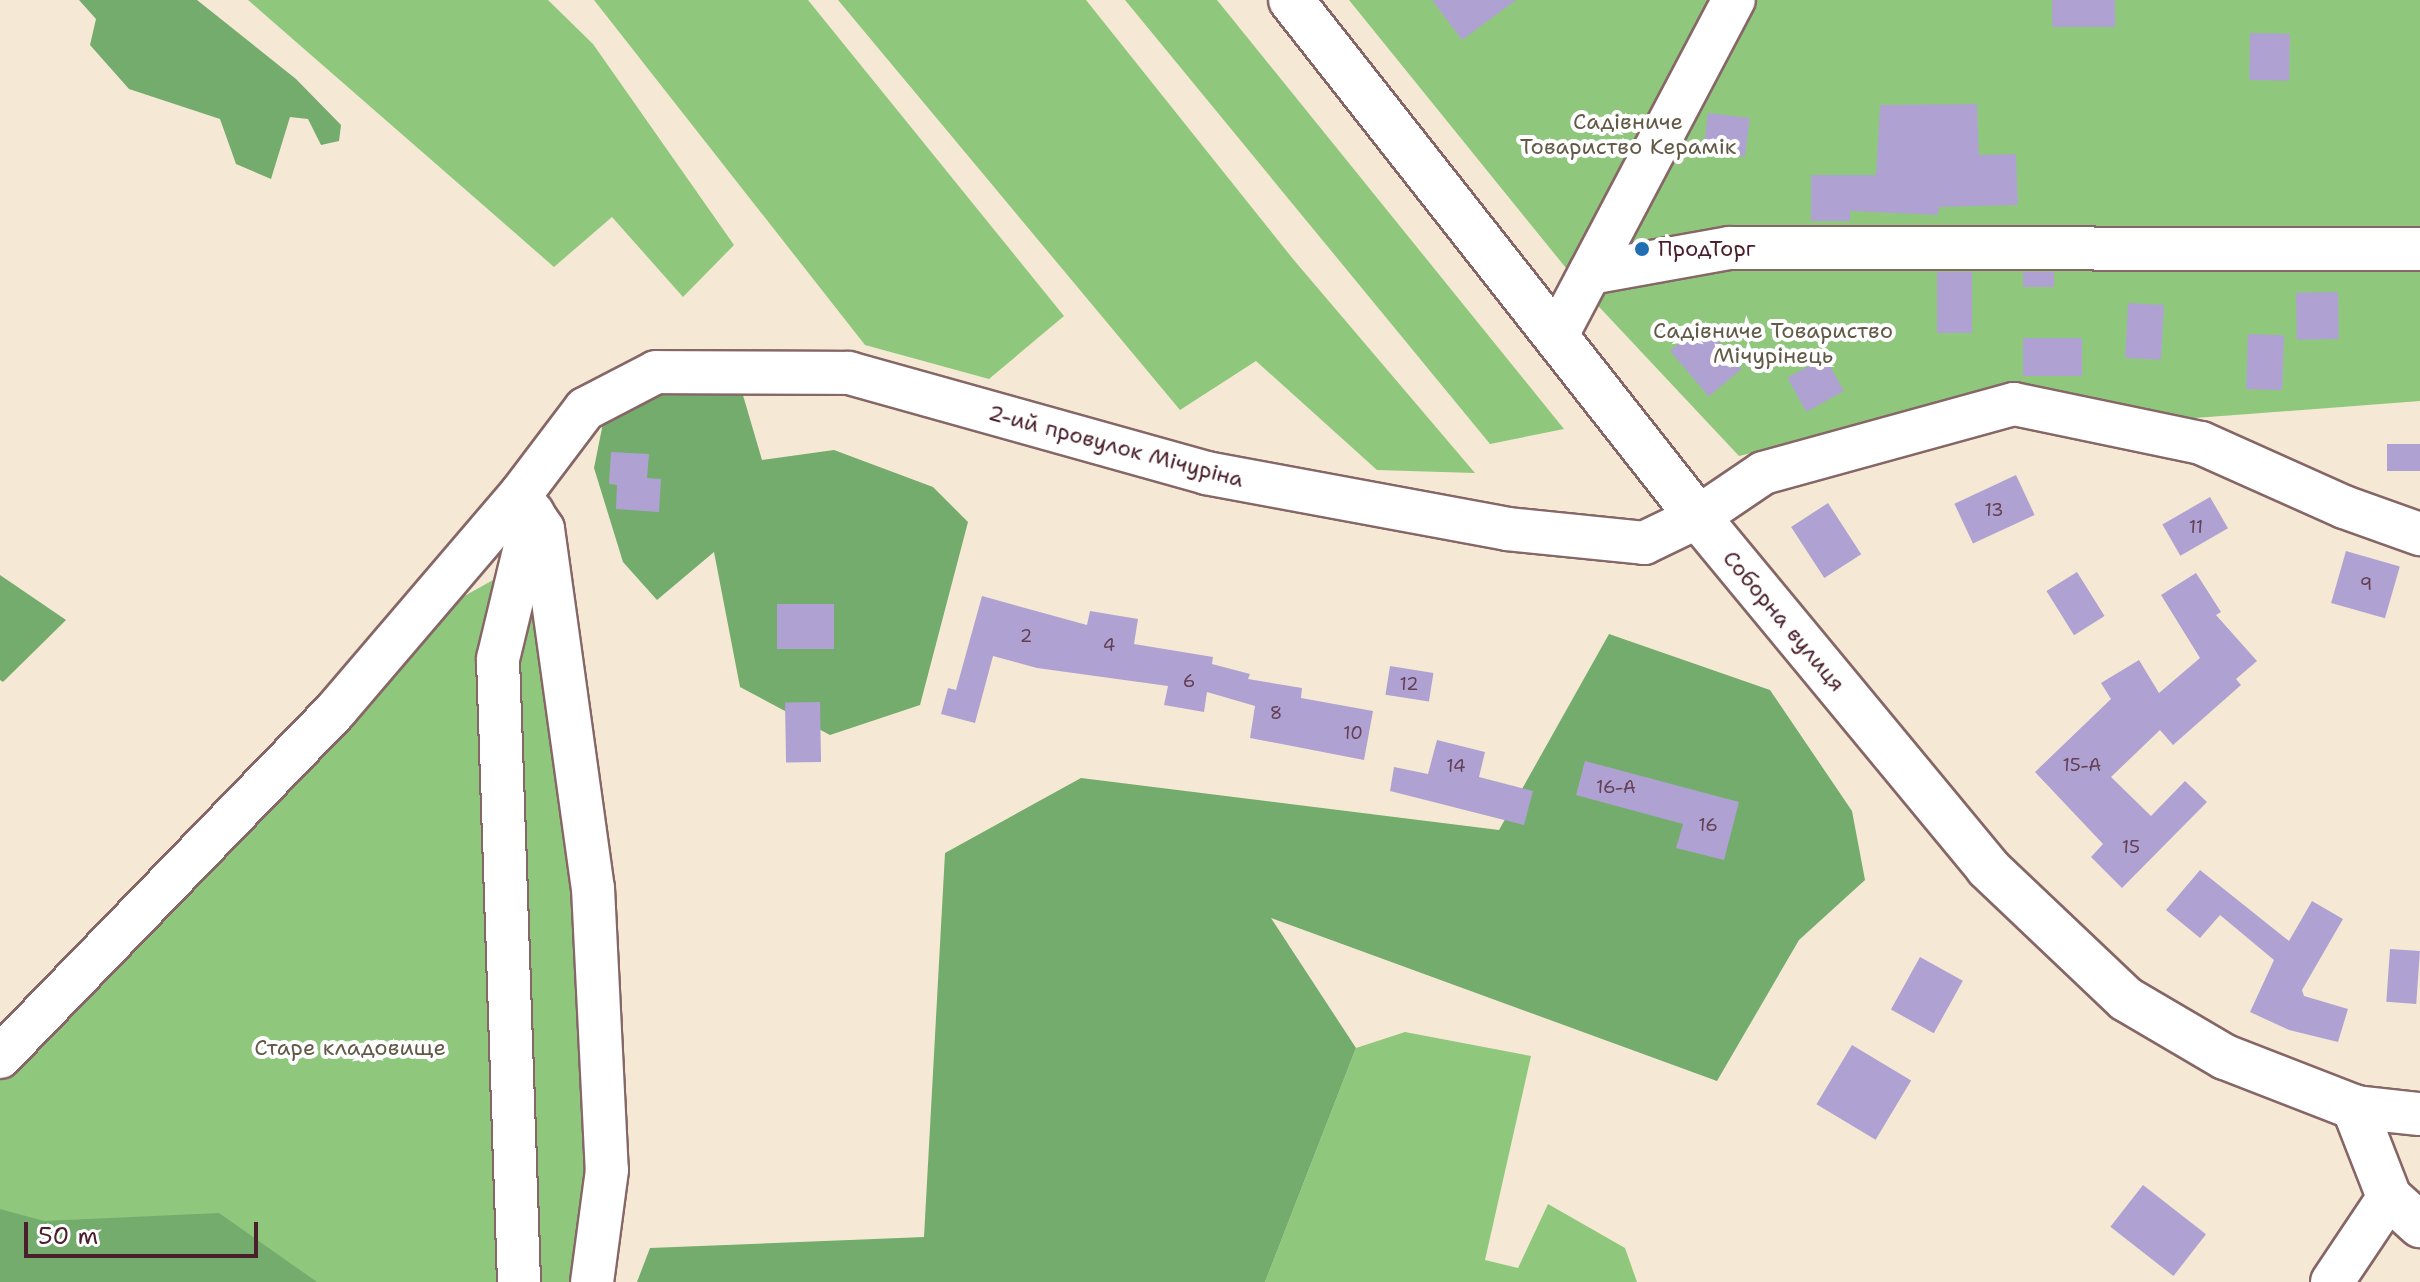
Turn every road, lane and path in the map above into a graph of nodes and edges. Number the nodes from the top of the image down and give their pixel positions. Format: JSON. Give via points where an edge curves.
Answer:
{"nodes":[{"id":1,"x":1291,"y":0,"type":"edge"},
{"id":2,"x":1734,"y":0,"type":"edge"},
{"id":3,"x":2420,"y":249,"type":"edge"},
{"id":4,"x":1590,"y":273,"type":"junction"},
{"id":5,"x":1556,"y":337,"type":"junction"},
{"id":6,"x":526,"y":504,"type":"junction"},
{"id":7,"x":1698,"y":517,"type":"junction"},
{"id":8,"x":2420,"y":534,"type":"edge"},
{"id":9,"x":0,"y":1057,"type":"edge"},
{"id":10,"x":2354,"y":1107,"type":"junction"},
{"id":11,"x":2420,"y":1114,"type":"edge"},
{"id":12,"x":2404,"y":1211,"type":"edge"},
{"id":13,"x":519,"y":1282,"type":"edge"},
{"id":14,"x":592,"y":1282,"type":"edge"},
{"id":15,"x":2332,"y":1282,"type":"edge"}],
"edges":[{"from":1,"to":5,"type":"main road","name":"Соборна вулиця"},
{"from":2,"to":4,"type":"street"},
{"from":3,"to":4,"type":"street","via":[[1729,248]]},
{"from":4,"to":5,"type":"street"},
{"from":5,"to":7,"type":"main road","name":"Соборна вулиця"},
{"from":6,"to":7,"type":"street","name":"2-ий провулок Мічуріна","via":[[585,409],[656,372],[849,373],[1206,473],[1507,529],[1644,543]]},
{"from":6,"to":9,"type":"street","via":[[337,709]]},
{"from":6,"to":13,"type":"street","via":[[498,659]]},
{"from":6,"to":14,"type":"street","via":[[543,529],[593,888],[607,1170]]},
{"from":7,"to":8,"type":"street","via":[[1763,473],[2014,404],[2201,443],[2344,507]]},
{"from":7,"to":10,"type":"main road","name":"Соборна вулиця","via":[[1988,868],[2126,999],[2225,1057]]},
{"from":10,"to":11,"type":"street"},
{"from":10,"to":12,"type":"main road"},
{"from":12,"to":15,"type":"street"}]}
